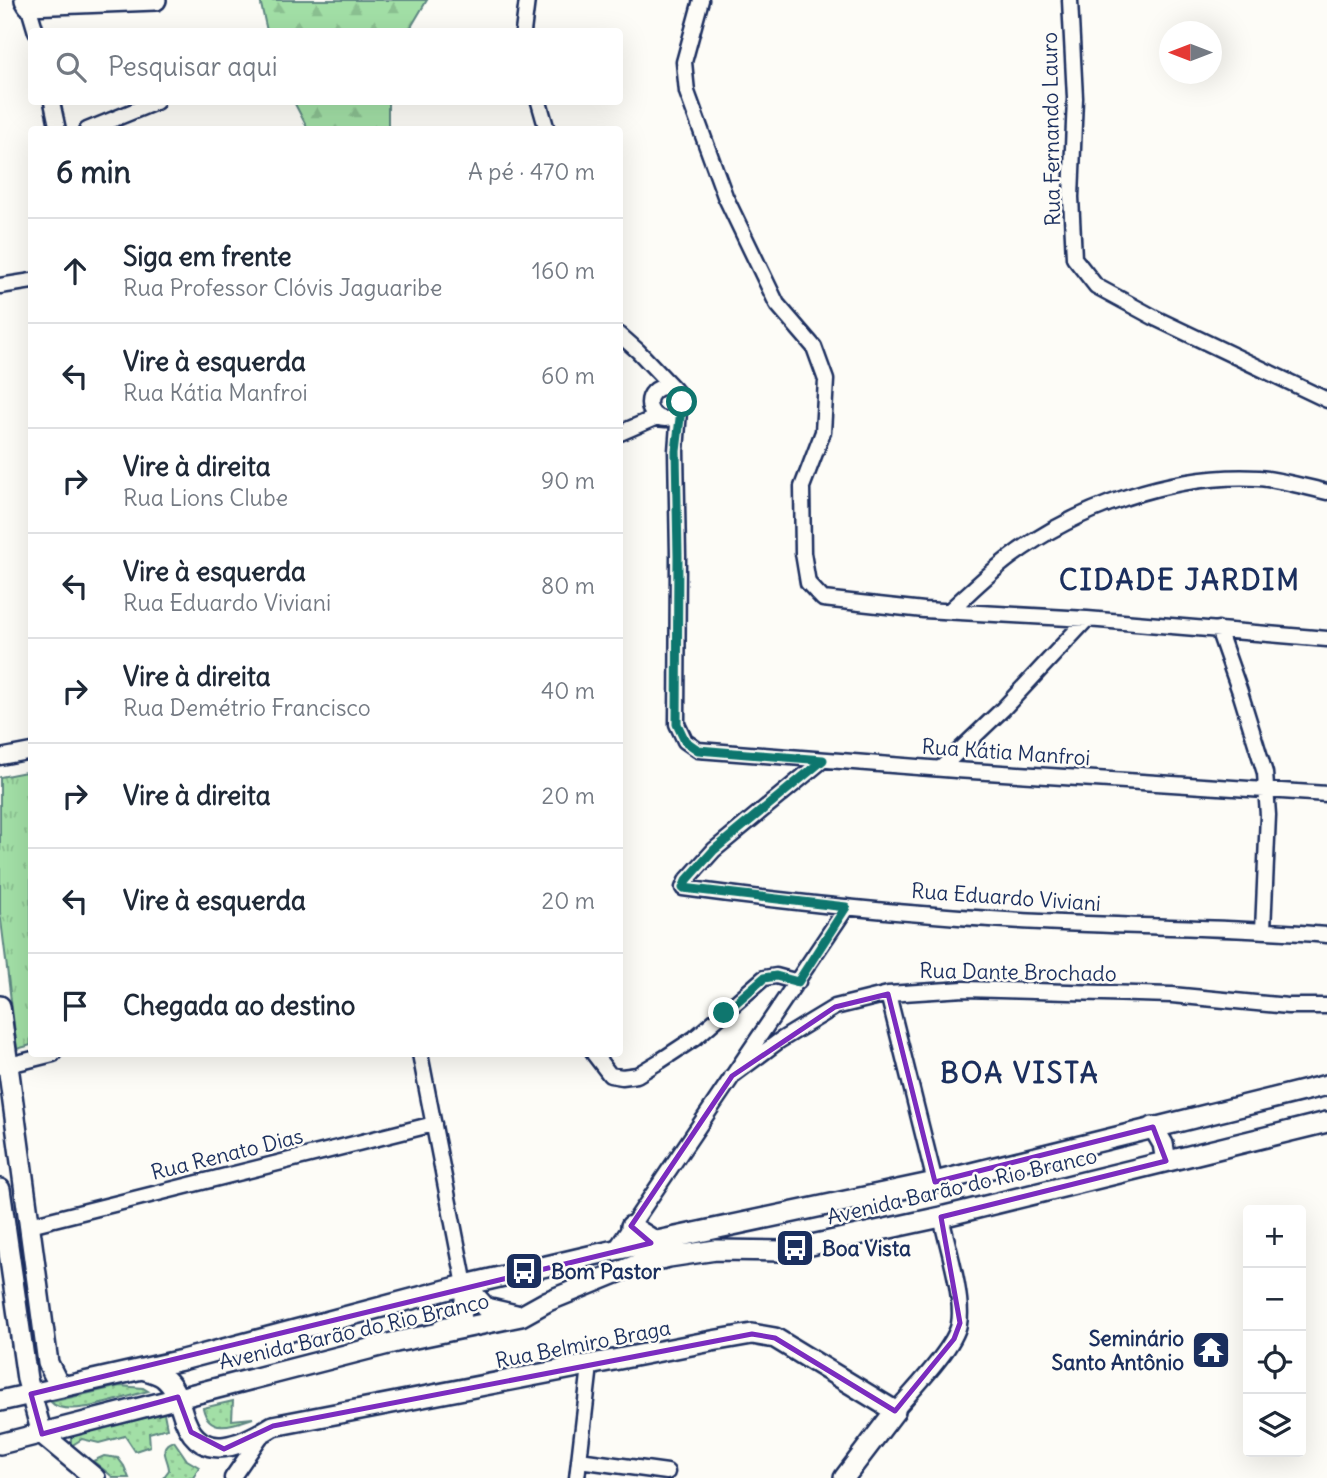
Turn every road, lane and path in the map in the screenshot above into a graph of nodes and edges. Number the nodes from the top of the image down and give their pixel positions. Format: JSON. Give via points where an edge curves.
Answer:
{"nodes":[{"id":1,"x":156,"y":0,"type":"edge"},
{"id":2,"x":527,"y":0,"type":"edge"},
{"id":3,"x":701,"y":0,"type":"edge"},
{"id":4,"x":1070,"y":0,"type":"edge"},
{"id":5,"x":26,"y":2,"type":"edge"},
{"id":6,"x":35,"y":28,"type":"edge"},
{"id":7,"x":523,"y":28,"type":"edge"},
{"id":8,"x":53,"y":105,"type":"edge"},
{"id":9,"x":149,"y":105,"type":"edge"},
{"id":10,"x":540,"y":105,"type":"edge"},
{"id":11,"x":57,"y":126,"type":"edge"},
{"id":12,"x":97,"y":126,"type":"edge"},
{"id":13,"x":546,"y":126,"type":"edge"},
{"id":14,"x":28,"y":282,"type":"edge"},
{"id":15,"x":0,"y":286,"type":"edge"},
{"id":16,"x":623,"y":338,"type":"edge"},
{"id":17,"x":648,"y":360,"type":"junction"},
{"id":18,"x":675,"y":390,"type":"junction"},
{"id":19,"x":653,"y":392,"type":"junction"},
{"id":20,"x":1327,"y":400,"type":"edge"},
{"id":21,"x":668,"y":416,"type":"junction"},
{"id":22,"x":623,"y":432,"type":"edge"},
{"id":23,"x":1327,"y":492,"type":"edge"},
{"id":24,"x":949,"y":611,"type":"junction"},
{"id":25,"x":1087,"y":619,"type":"junction"},
{"id":26,"x":1218,"y":629,"type":"junction"},
{"id":27,"x":1327,"y":639,"type":"edge"},
{"id":28,"x":28,"y":752,"type":"edge"},
{"id":29,"x":0,"y":757,"type":"edge"},
{"id":30,"x":823,"y":760,"type":"junction"},
{"id":31,"x":940,"y":769,"type":"junction"},
{"id":32,"x":1266,"y":790,"type":"junction"},
{"id":33,"x":1327,"y":794,"type":"edge"},
{"id":34,"x":846,"y":907,"type":"junction"},
{"id":35,"x":1263,"y":930,"type":"junction"},
{"id":36,"x":1327,"y":935,"type":"edge"},
{"id":37,"x":798,"y":982,"type":"junction"},
{"id":38,"x":888,"y":994,"type":"junction"},
{"id":39,"x":0,"y":1006,"type":"edge"},
{"id":40,"x":1327,"y":1006,"type":"edge"},
{"id":41,"x":42,"y":1057,"type":"edge"},
{"id":42,"x":421,"y":1057,"type":"edge"},
{"id":43,"x":596,"y":1057,"type":"edge"},
{"id":44,"x":4,"y":1066,"type":"edge"},
{"id":45,"x":732,"y":1076,"type":"junction"},
{"id":46,"x":1327,"y":1085,"type":"edge"},
{"id":47,"x":1327,"y":1122,"type":"edge"},
{"id":48,"x":434,"y":1124,"type":"junction"},
{"id":49,"x":1153,"y":1127,"type":"junction"},
{"id":50,"x":1166,"y":1161,"type":"junction"},
{"id":51,"x":935,"y":1182,"type":"junction"},
{"id":52,"x":0,"y":1189,"type":"edge"},
{"id":53,"x":794,"y":1212,"type":"junction"},
{"id":54,"x":941,"y":1217,"type":"junction"},
{"id":55,"x":30,"y":1225,"type":"junction"},
{"id":56,"x":631,"y":1226,"type":"junction"},
{"id":57,"x":3,"y":1230,"type":"edge"},
{"id":58,"x":656,"y":1241,"type":"junction"},
{"id":59,"x":802,"y":1247,"type":"junction"},
{"id":60,"x":615,"y":1250,"type":"junction"},
{"id":61,"x":465,"y":1285,"type":"junction"},
{"id":62,"x":548,"y":1301,"type":"junction"},
{"id":63,"x":521,"y":1316,"type":"junction"},
{"id":64,"x":396,"y":1342,"type":"junction"},
{"id":65,"x":590,"y":1366,"type":"junction"},
{"id":66,"x":142,"y":1369,"type":"junction"},
{"id":67,"x":66,"y":1386,"type":"junction"},
{"id":68,"x":31,"y":1394,"type":"junction"},
{"id":69,"x":178,"y":1396,"type":"junction"},
{"id":70,"x":0,"y":1401,"type":"edge"},
{"id":71,"x":895,"y":1411,"type":"junction"},
{"id":72,"x":263,"y":1432,"type":"junction"},
{"id":73,"x":42,"y":1434,"type":"junction"},
{"id":74,"x":0,"y":1444,"type":"edge"},
{"id":75,"x":579,"y":1460,"type":"junction"},
{"id":76,"x":667,"y":1472,"type":"dead end"},
{"id":77,"x":95,"y":1478,"type":"edge"},
{"id":78,"x":232,"y":1478,"type":"edge"},
{"id":79,"x":577,"y":1478,"type":"edge"},
{"id":80,"x":844,"y":1478,"type":"edge"}],
"edges":[{"from":1,"to":5,"type":"main road"},
{"from":2,"to":7,"type":"street"},
{"from":3,"to":24,"type":"street","via":[[684,62],[687,92],[724,196],[777,304],[814,347],[826,380],[823,432],[802,487],[808,583],[823,598]]},
{"from":4,"to":20,"type":"street","name":"Rua Fernando Lauro","via":[[1074,258],[1096,286]]},
{"from":5,"to":6,"type":"street"},
{"from":8,"to":11,"type":"street"},
{"from":9,"to":12,"type":"street"},
{"from":10,"to":13,"type":"street"},
{"from":14,"to":15,"type":"street"},
{"from":16,"to":17,"type":"street"},
{"from":17,"to":18,"type":"street"},
{"from":17,"to":19,"type":"street"},
{"from":18,"to":19,"type":"street","via":[[661,387]]},
{"from":18,"to":21,"type":"street","via":[[681,397]]},
{"from":19,"to":21,"type":"street","via":[[649,405]]},
{"from":21,"to":22,"type":"street"},
{"from":21,"to":30,"type":"street","name":"Rua Kátia Manfroi","via":[[676,451],[677,724],[685,741],[698,750]]},
{"from":23,"to":24,"type":"street","via":[[1260,478],[1167,485],[1073,518],[1009,558]]},
{"from":24,"to":25,"type":"street"},
{"from":25,"to":26,"type":"street"},
{"from":25,"to":31,"type":"street"},
{"from":26,"to":27,"type":"street"},
{"from":26,"to":32,"type":"street","via":[[1265,773]]},
{"from":28,"to":29,"type":"street"},
{"from":30,"to":31,"type":"street","name":"Rua Kátia Manfroi"},
{"from":30,"to":34,"type":"street","name":"Rua Eduardo Viviani","via":[[714,850],[683,888]]},
{"from":31,"to":32,"type":"street","name":"Rua Kátia Manfroi"},
{"from":32,"to":33,"type":"street","name":"Rua Kátia Manfroi"},
{"from":32,"to":35,"type":"street"},
{"from":34,"to":35,"type":"street","name":"Rua Eduardo Viviani","via":[[1041,922]]},
{"from":34,"to":37,"type":"street"},
{"from":35,"to":36,"type":"street","name":"Rua Eduardo Viviani"},
{"from":37,"to":43,"type":"street","via":[[764,978],[695,1038],[638,1074],[610,1075]]},
{"from":37,"to":45,"type":"street"},
{"from":38,"to":40,"type":"street","name":"Rua Dante Brochado","via":[[964,989],[1172,995]]},
{"from":38,"to":45,"type":"street","name":"Rua Dante Brochado","via":[[835,1007]]},
{"from":38,"to":51,"type":"street"},
{"from":39,"to":44,"type":"main road"},
{"from":41,"to":44,"type":"street"},
{"from":42,"to":48,"type":"street"},
{"from":44,"to":55,"type":"main road"},
{"from":45,"to":56,"type":"street"},
{"from":46,"to":49,"type":"main road","name":"Avenida Barão do Rio Branco"},
{"from":47,"to":50,"type":"main road","name":"Avenida Barão do Rio Branco"},
{"from":48,"to":55,"type":"street","name":"Rua Renato Dias"},
{"from":48,"to":61,"type":"street"},
{"from":49,"to":50,"type":"main road"},
{"from":49,"to":51,"type":"main road","name":"Avenida Barão do Rio Branco"},
{"from":50,"to":54,"type":"main road","name":"Avenida Barão do Rio Branco"},
{"from":51,"to":53,"type":"main road","name":"Avenida Barão do Rio Branco"},
{"from":52,"to":57,"type":"main road"},
{"from":53,"to":58,"type":"main road","name":"Avenida Barão do Rio Branco"},
{"from":53,"to":59,"type":"main road","via":[[794,1237]]},
{"from":54,"to":59,"type":"main road","name":"Avenida Barão do Rio Branco"},
{"from":54,"to":71,"type":"street","via":[[960,1323],[954,1339]]},
{"from":55,"to":67,"type":"main road","via":[[48,1363],[57,1381]]},
{"from":56,"to":58,"type":"main road"},
{"from":56,"to":60,"type":"street"},
{"from":57,"to":68,"type":"main road"},
{"from":58,"to":60,"type":"main road","name":"Avenida Barão do Rio Branco"},
{"from":59,"to":62,"type":"main road","name":"Avenida Barão do Rio Branco","via":[[669,1256]]},
{"from":60,"to":61,"type":"main road","name":"Avenida Barão do Rio Branco"},
{"from":60,"to":62,"type":"main road"},
{"from":61,"to":63,"type":"main road","via":[[486,1308]]},
{"from":61,"to":64,"type":"main road","via":[[466,1304],[455,1325]]},
{"from":61,"to":66,"type":"main road","name":"Avenida Barão do Rio Branco"},
{"from":62,"to":63,"type":"main road","name":"Avenida Barão do Rio Branco"},
{"from":63,"to":64,"type":"main road","name":"Avenida Barão do Rio Branco"},
{"from":64,"to":69,"type":"main road","name":"Avenida Barão do Rio Branco"},
{"from":65,"to":71,"type":"main road","name":"Rua Belmiro Braga","via":[[752,1334],[775,1338]]},
{"from":65,"to":72,"type":"main road","name":"Rua Belmiro Braga","via":[[273,1426]]},
{"from":65,"to":75,"type":"street"},
{"from":66,"to":67,"type":"main road","name":"Avenida Barão do Rio Branco"},
{"from":66,"to":69,"type":"main road","via":[[161,1375]]},
{"from":67,"to":68,"type":"main road","name":"Avenida Barão do Rio Branco"},
{"from":68,"to":70,"type":"main road","name":"Avenida Barão do Rio Branco"},
{"from":68,"to":73,"type":"main road"},
{"from":69,"to":72,"type":"main road","name":"Rua Belmiro Braga","via":[[191,1432],[212,1447],[224,1449]]},
{"from":69,"to":73,"type":"main road","name":"Avenida Barão do Rio Branco"},
{"from":71,"to":80,"type":"main road"},
{"from":72,"to":78,"type":"street"},
{"from":73,"to":74,"type":"main road","name":"Avenida Barão do Rio Branco"},
{"from":73,"to":77,"type":"main road"},
{"from":75,"to":76,"type":"street"},
{"from":75,"to":79,"type":"street"}]}
